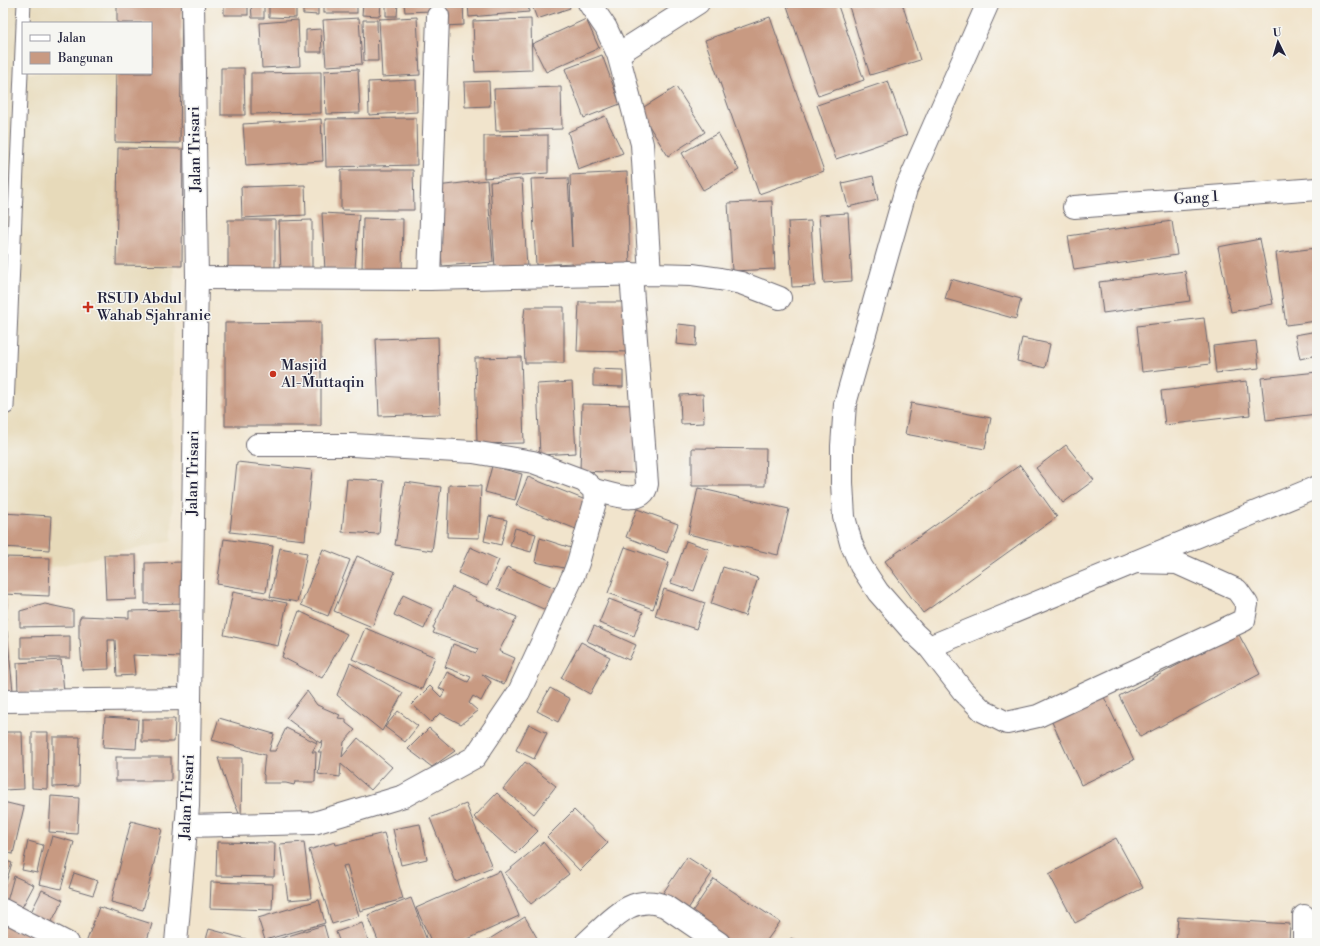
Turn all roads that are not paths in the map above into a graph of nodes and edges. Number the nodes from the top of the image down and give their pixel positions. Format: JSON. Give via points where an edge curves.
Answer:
{"nodes":[{"id":1,"x":24,"y":3,"type":"edge"},
{"id":2,"x":193,"y":3,"type":"edge"},
{"id":3,"x":589,"y":3,"type":"edge"},
{"id":4,"x":698,"y":3,"type":"edge"},
{"id":5,"x":988,"y":3,"type":"edge"},
{"id":6,"x":438,"y":16,"type":"dead end"},
{"id":7,"x":23,"y":22,"type":"edge"},
{"id":8,"x":22,"y":40,"type":"edge"},
{"id":9,"x":618,"y":54,"type":"junction"},
{"id":10,"x":1317,"y":189,"type":"edge"},
{"id":11,"x":1074,"y":207,"type":"dead end"},
{"id":12,"x":640,"y":274,"type":"junction"},
{"id":13,"x":197,"y":278,"type":"junction"},
{"id":14,"x":429,"y":279,"type":"junction"},
{"id":15,"x":7,"y":282,"type":"edge"},
{"id":16,"x":780,"y":298,"type":"dead end"},
{"id":17,"x":7,"y":407,"type":"dead end"},
{"id":18,"x":257,"y":445,"type":"dead end"},
{"id":19,"x":1317,"y":487,"type":"edge"},
{"id":20,"x":594,"y":490,"type":"junction"},
{"id":21,"x":1134,"y":562,"type":"junction"},
{"id":22,"x":929,"y":647,"type":"junction"},
{"id":23,"x":190,"y":699,"type":"junction"},
{"id":24,"x":3,"y":701,"type":"edge"},
{"id":25,"x":186,"y":826,"type":"junction"},
{"id":26,"x":3,"y":910,"type":"edge"},
{"id":27,"x":1304,"y":916,"type":"dead end"},
{"id":28,"x":67,"y":943,"type":"edge"},
{"id":29,"x":176,"y":943,"type":"edge"},
{"id":30,"x":586,"y":943,"type":"edge"},
{"id":31,"x":719,"y":943,"type":"edge"},
{"id":32,"x":1304,"y":943,"type":"edge"}],
"edges":[{"from":1,"to":7,"type":"lane"},
{"from":2,"to":13,"type":"street","name":"Jalan Trisari"},
{"from":3,"to":9,"type":"street","via":[[606,28]]},
{"from":4,"to":9,"type":"street"},
{"from":5,"to":22,"type":"street","via":[[906,189],[845,404],[842,483],[844,517],[851,543],[861,566],[878,592]]},
{"from":6,"to":14,"type":"street"},
{"from":8,"to":15,"type":"lane"},
{"from":9,"to":12,"type":"street","via":[[642,144]]},
{"from":10,"to":11,"type":"street","name":"Gang 1"},
{"from":12,"to":14,"type":"street"},
{"from":12,"to":16,"type":"street","via":[[692,275],[720,279],[742,283]]},
{"from":12,"to":20,"type":"street","via":[[648,484],[645,493],[634,498]]},
{"from":13,"to":14,"type":"street"},
{"from":13,"to":23,"type":"street","name":"Jalan Trisari"},
{"from":15,"to":17,"type":"lane"},
{"from":18,"to":20,"type":"street","via":[[352,445],[473,452],[533,462],[584,481]]},
{"from":19,"to":21,"type":"street"},
{"from":20,"to":25,"type":"street","via":[[595,502],[573,576],[519,692],[475,757],[404,796],[314,823]]},
{"from":21,"to":22,"type":"street"},
{"from":21,"to":22,"type":"street","via":[[1177,563],[1237,590],[1247,604],[1244,620],[1038,716],[1007,723],[983,711],[963,691]]},
{"from":23,"to":24,"type":"street"},
{"from":23,"to":25,"type":"street","name":"Jalan Trisari"},
{"from":25,"to":29,"type":"street","name":"Jalan Trisari"},
{"from":26,"to":28,"type":"street"},
{"from":27,"to":32,"type":"street"},
{"from":30,"to":31,"type":"street","via":[[624,909],[649,902],[665,906]]}]}
